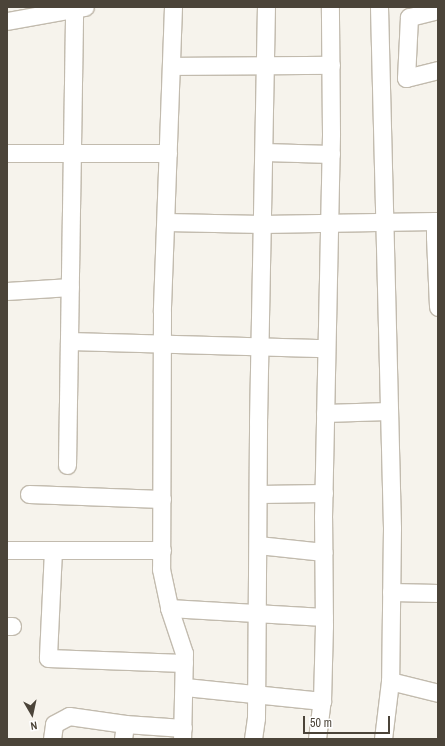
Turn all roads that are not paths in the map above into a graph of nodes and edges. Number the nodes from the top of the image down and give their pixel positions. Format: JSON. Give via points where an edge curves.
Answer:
{"nodes":[{"id":1,"x":172,"y":7,"type":"edge"},
{"id":2,"x":266,"y":7,"type":"edge"},
{"id":3,"x":330,"y":7,"type":"edge"},
{"id":4,"x":379,"y":7,"type":"edge"},
{"id":5,"x":79,"y":8,"type":"edge"},
{"id":6,"x":438,"y":10,"type":"edge"},
{"id":7,"x":12,"y":16,"type":"edge"},
{"id":8,"x":331,"y":65,"type":"junction"},
{"id":9,"x":171,"y":66,"type":"junction"},
{"id":10,"x":266,"y":67,"type":"junction"},
{"id":11,"x":438,"y":70,"type":"edge"},
{"id":12,"x":264,"y":152,"type":"junction"},
{"id":13,"x":7,"y":153,"type":"edge"},
{"id":14,"x":72,"y":153,"type":"junction"},
{"id":15,"x":168,"y":153,"type":"junction"},
{"id":16,"x":331,"y":154,"type":"junction"},
{"id":17,"x":436,"y":221,"type":"edge"},
{"id":18,"x":166,"y":222,"type":"junction"},
{"id":19,"x":383,"y":222,"type":"junction"},
{"id":20,"x":329,"y":223,"type":"junction"},
{"id":21,"x":262,"y":224,"type":"junction"},
{"id":22,"x":70,"y":287,"type":"junction"},
{"id":23,"x":7,"y":291,"type":"edge"},
{"id":24,"x":438,"y":306,"type":"edge"},
{"id":25,"x":69,"y":341,"type":"junction"},
{"id":26,"x":161,"y":343,"type":"junction"},
{"id":27,"x":260,"y":346,"type":"junction"},
{"id":28,"x":326,"y":348,"type":"junction"},
{"id":29,"x":388,"y":411,"type":"junction"},
{"id":30,"x":325,"y":413,"type":"junction"},
{"id":31,"x":67,"y":465,"type":"dead end"},
{"id":32,"x":324,"y":493,"type":"junction"},
{"id":33,"x":29,"y":494,"type":"dead end"},
{"id":34,"x":259,"y":494,"type":"junction"},
{"id":35,"x":162,"y":499,"type":"junction"},
{"id":36,"x":258,"y":545,"type":"junction"},
{"id":37,"x":7,"y":550,"type":"edge"},
{"id":38,"x":52,"y":550,"type":"junction"},
{"id":39,"x":162,"y":550,"type":"junction"},
{"id":40,"x":324,"y":552,"type":"junction"},
{"id":41,"x":391,"y":592,"type":"junction"},
{"id":42,"x":438,"y":592,"type":"edge"},
{"id":43,"x":169,"y":608,"type":"junction"},
{"id":44,"x":257,"y":613,"type":"junction"},
{"id":45,"x":324,"y":617,"type":"junction"},
{"id":46,"x":184,"y":663,"type":"junction"},
{"id":47,"x":390,"y":681,"type":"junction"},
{"id":48,"x":185,"y":687,"type":"junction"},
{"id":49,"x":256,"y":692,"type":"junction"},
{"id":50,"x":438,"y":693,"type":"edge"},
{"id":51,"x":322,"y":701,"type":"junction"},
{"id":52,"x":124,"y":732,"type":"edge"},
{"id":53,"x":183,"y":734,"type":"edge"},
{"id":54,"x":52,"y":739,"type":"edge"},
{"id":55,"x":253,"y":739,"type":"edge"},
{"id":56,"x":317,"y":739,"type":"edge"},
{"id":57,"x":383,"y":739,"type":"edge"}],
"edges":[{"from":1,"to":9,"type":"street"},
{"from":2,"to":10,"type":"street"},
{"from":3,"to":8,"type":"street"},
{"from":4,"to":19,"type":"street"},
{"from":5,"to":7,"type":"street"},
{"from":5,"to":14,"type":"street"},
{"from":6,"to":11,"type":"street","via":[[409,17],[406,78]]},
{"from":8,"to":10,"type":"street"},
{"from":8,"to":16,"type":"street"},
{"from":9,"to":10,"type":"street"},
{"from":9,"to":15,"type":"street"},
{"from":10,"to":12,"type":"street"},
{"from":12,"to":16,"type":"street"},
{"from":12,"to":21,"type":"street"},
{"from":13,"to":14,"type":"street"},
{"from":14,"to":15,"type":"street"},
{"from":14,"to":22,"type":"street"},
{"from":15,"to":18,"type":"street"},
{"from":16,"to":20,"type":"street"},
{"from":17,"to":19,"type":"street"},
{"from":17,"to":24,"type":"street"},
{"from":18,"to":21,"type":"street"},
{"from":18,"to":26,"type":"street"},
{"from":19,"to":20,"type":"street"},
{"from":19,"to":29,"type":"street"},
{"from":20,"to":21,"type":"street"},
{"from":20,"to":28,"type":"street"},
{"from":21,"to":27,"type":"street"},
{"from":22,"to":23,"type":"street"},
{"from":22,"to":25,"type":"street"},
{"from":25,"to":26,"type":"street"},
{"from":25,"to":31,"type":"street"},
{"from":26,"to":27,"type":"street"},
{"from":26,"to":35,"type":"street"},
{"from":27,"to":28,"type":"street"},
{"from":27,"to":34,"type":"street"},
{"from":28,"to":30,"type":"street"},
{"from":29,"to":30,"type":"street"},
{"from":29,"to":41,"type":"street"},
{"from":30,"to":32,"type":"street"},
{"from":32,"to":34,"type":"street"},
{"from":32,"to":40,"type":"street"},
{"from":33,"to":35,"type":"street"},
{"from":34,"to":36,"type":"street"},
{"from":35,"to":39,"type":"street"},
{"from":36,"to":40,"type":"street"},
{"from":36,"to":44,"type":"street"},
{"from":37,"to":38,"type":"street"},
{"from":38,"to":39,"type":"street"},
{"from":38,"to":46,"type":"street","via":[[48,658]]},
{"from":39,"to":43,"type":"street","via":[[161,569]]},
{"from":40,"to":45,"type":"street"},
{"from":41,"to":42,"type":"street"},
{"from":41,"to":47,"type":"street"},
{"from":43,"to":44,"type":"street"},
{"from":43,"to":46,"type":"street","via":[[184,653]]},
{"from":44,"to":45,"type":"street"},
{"from":44,"to":49,"type":"street"},
{"from":45,"to":51,"type":"street"},
{"from":46,"to":48,"type":"street"},
{"from":47,"to":50,"type":"street"},
{"from":47,"to":57,"type":"street"},
{"from":48,"to":49,"type":"street"},
{"from":48,"to":53,"type":"street"},
{"from":49,"to":51,"type":"street"},
{"from":49,"to":55,"type":"street"},
{"from":51,"to":56,"type":"street"},
{"from":52,"to":53,"type":"street"},
{"from":52,"to":54,"type":"street","via":[[69,716],[54,724]]}]}
